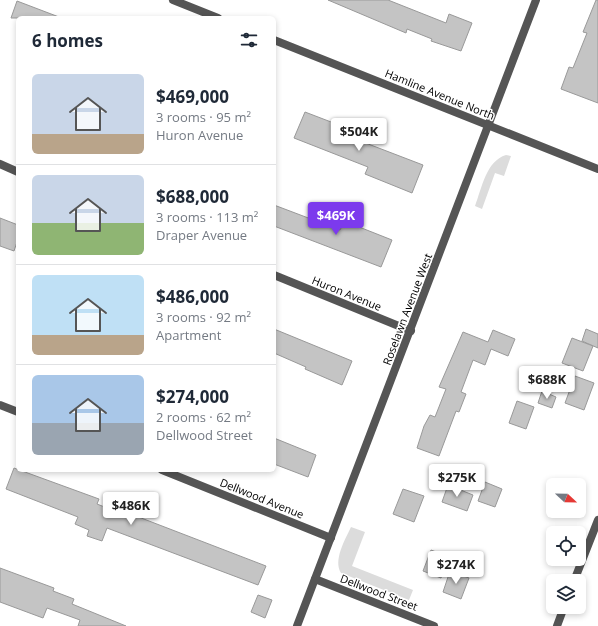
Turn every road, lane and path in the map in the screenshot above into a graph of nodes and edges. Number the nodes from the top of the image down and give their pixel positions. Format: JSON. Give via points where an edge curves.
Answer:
{"nodes":[{"id":1,"x":173,"y":0,"type":"edge"},
{"id":2,"x":536,"y":0,"type":"edge"},
{"id":3,"x":213,"y":16,"type":"edge"},
{"id":4,"x":276,"y":41,"type":"edge"},
{"id":5,"x":487,"y":124,"type":"junction"},
{"id":6,"x":0,"y":164,"type":"edge"},
{"id":7,"x":598,"y":169,"type":"edge"},
{"id":8,"x":16,"y":171,"type":"edge"},
{"id":9,"x":276,"y":276,"type":"edge"},
{"id":10,"x":411,"y":331,"type":"junction"},
{"id":11,"x":0,"y":405,"type":"edge"},
{"id":12,"x":16,"y":411,"type":"edge"},
{"id":13,"x":167,"y":472,"type":"edge"},
{"id":14,"x":598,"y":520,"type":"edge"},
{"id":15,"x":331,"y":538,"type":"junction"},
{"id":16,"x":577,"y":574,"type":"edge"},
{"id":17,"x":315,"y":579,"type":"junction"},
{"id":18,"x":561,"y":614,"type":"edge"},
{"id":19,"x":297,"y":626,"type":"edge"},
{"id":20,"x":434,"y":626,"type":"edge"},
{"id":21,"x":557,"y":626,"type":"edge"}],
"edges":[{"from":1,"to":3,"type":"street"},
{"from":2,"to":5,"type":"street","name":"Roselawn Avenue West"},
{"from":4,"to":5,"type":"street","name":"Hamline Avenue North"},
{"from":5,"to":7,"type":"street","name":"Hamline Avenue North"},
{"from":5,"to":10,"type":"street","name":"Roselawn Avenue West"},
{"from":6,"to":8,"type":"street"},
{"from":9,"to":10,"type":"street","name":"Huron Avenue"},
{"from":10,"to":15,"type":"street","name":"Roselawn Avenue West"},
{"from":11,"to":12,"type":"street"},
{"from":13,"to":15,"type":"street","name":"Dellwood Avenue"},
{"from":14,"to":16,"type":"street"},
{"from":15,"to":17,"type":"street","name":"Roselawn Avenue West"},
{"from":17,"to":19,"type":"street","name":"Roselawn Avenue West"},
{"from":17,"to":20,"type":"street","name":"Dellwood Street"},
{"from":18,"to":21,"type":"street"}]}
